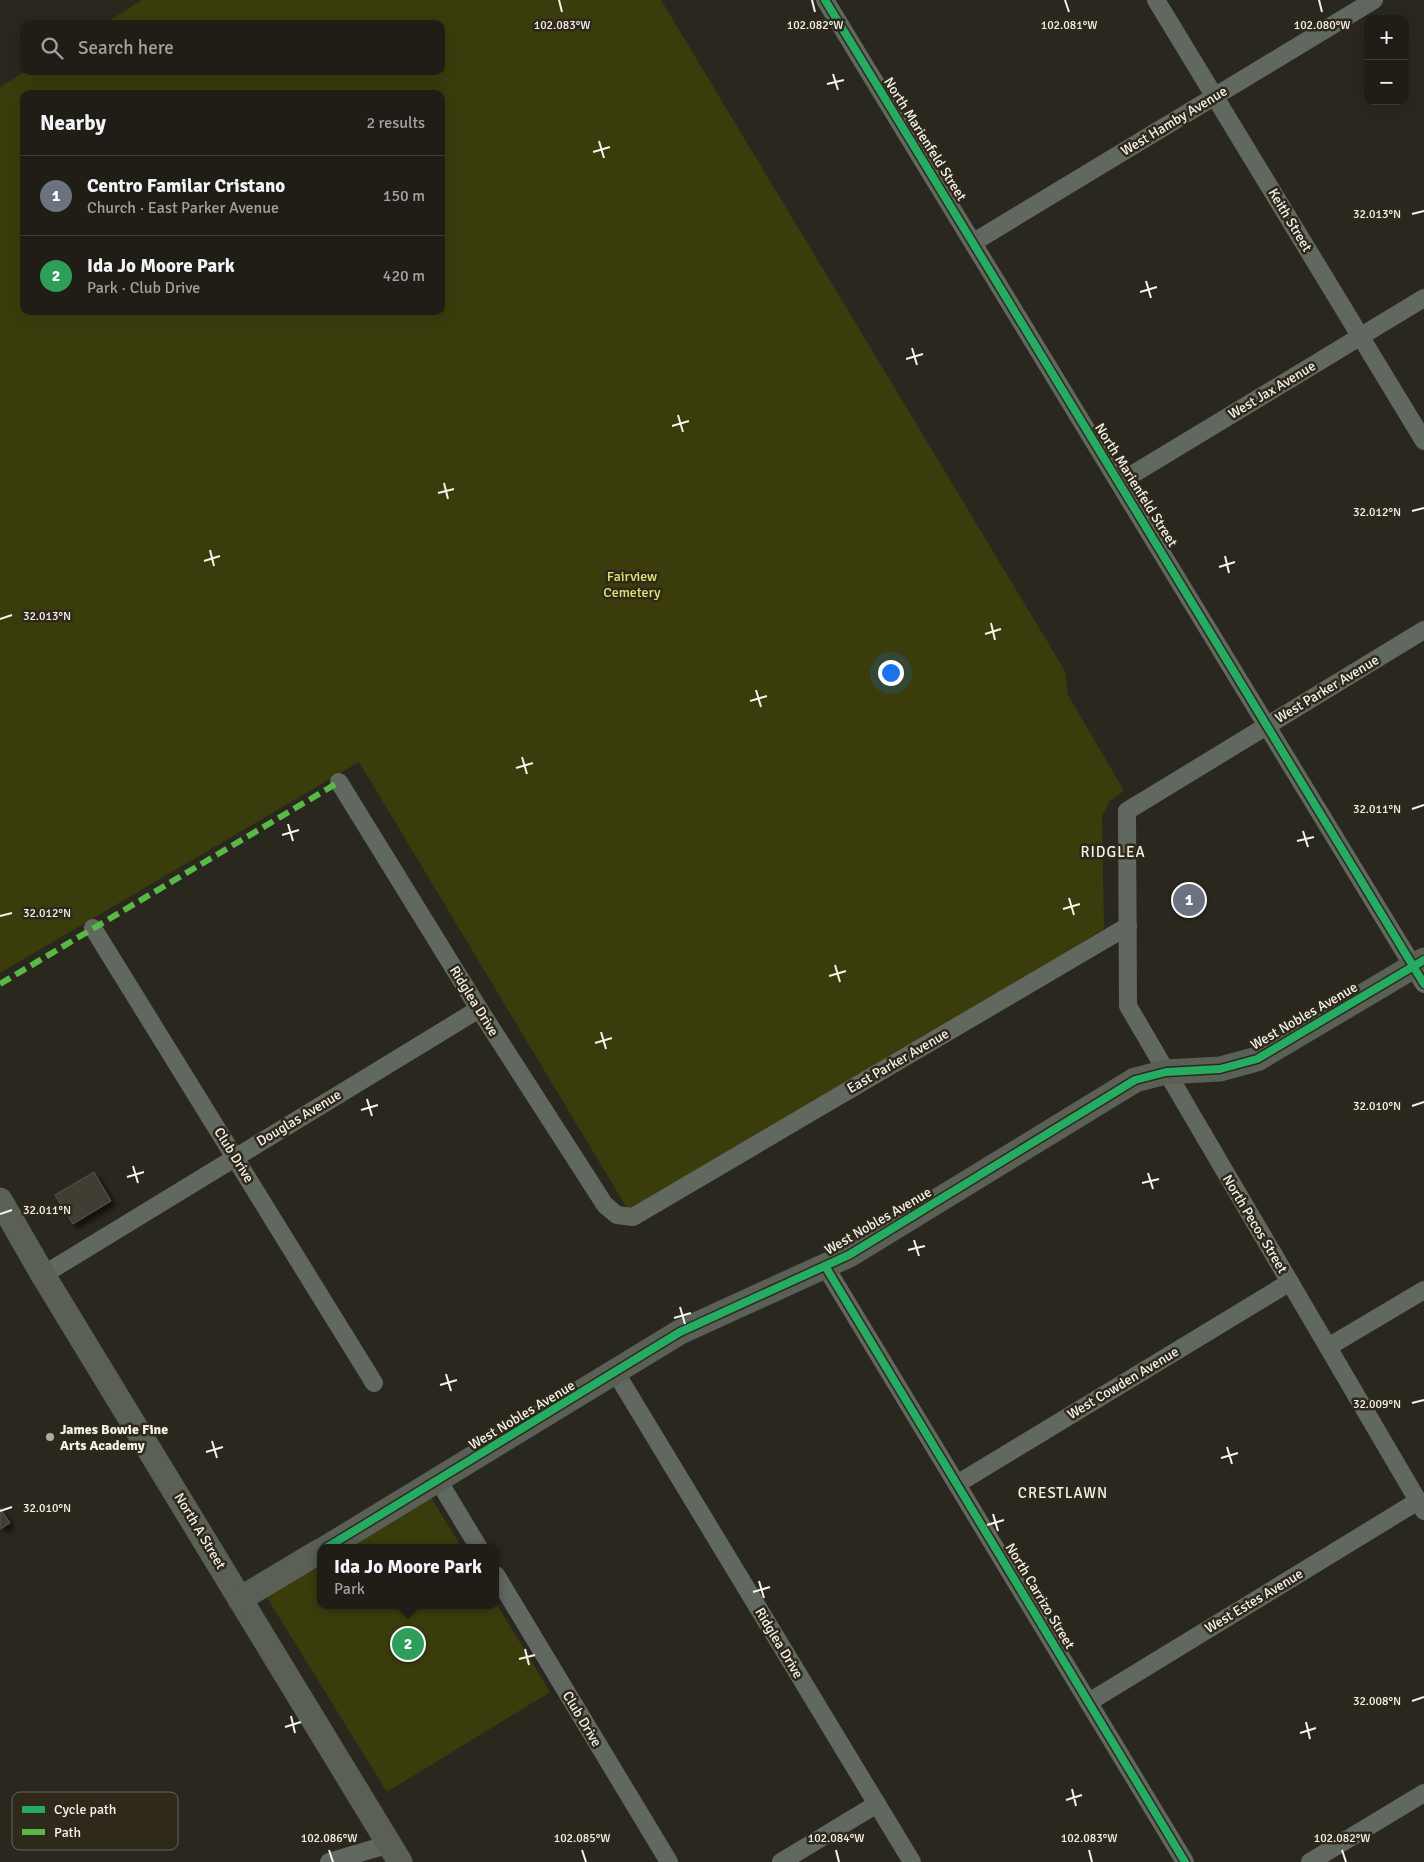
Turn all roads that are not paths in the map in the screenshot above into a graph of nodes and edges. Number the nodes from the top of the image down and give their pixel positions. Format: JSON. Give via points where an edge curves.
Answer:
{"nodes":[{"id":1,"x":825,"y":0,"type":"edge"},
{"id":2,"x":1156,"y":0,"type":"edge"},
{"id":3,"x":1374,"y":0,"type":"edge"},
{"id":4,"x":1214,"y":96,"type":"junction"},
{"id":5,"x":974,"y":242,"type":"junction"},
{"id":6,"x":1424,"y":298,"type":"edge"},
{"id":7,"x":1361,"y":337,"type":"junction"},
{"id":8,"x":1424,"y":441,"type":"edge"},
{"id":9,"x":1120,"y":482,"type":"junction"},
{"id":10,"x":1424,"y":630,"type":"edge"},
{"id":11,"x":1267,"y":725,"type":"junction"},
{"id":12,"x":339,"y":782,"type":"dead end"},
{"id":13,"x":1128,"y":926,"type":"junction"},
{"id":14,"x":93,"y":928,"type":"dead end"},
{"id":15,"x":1421,"y":970,"type":"edge"},
{"id":16,"x":479,"y":1009,"type":"junction"},
{"id":17,"x":1166,"y":1072,"type":"junction"},
{"id":18,"x":235,"y":1157,"type":"junction"},
{"id":19,"x":0,"y":1200,"type":"edge"},
{"id":20,"x":617,"y":1215,"type":"joint"},
{"id":21,"x":825,"y":1266,"type":"junction"},
{"id":22,"x":43,"y":1275,"type":"junction"},
{"id":23,"x":1290,"y":1282,"type":"junction"},
{"id":24,"x":1424,"y":1290,"type":"edge"},
{"id":25,"x":1328,"y":1348,"type":"junction"},
{"id":26,"x":616,"y":1373,"type":"junction"},
{"id":27,"x":374,"y":1384,"type":"dead end"},
{"id":28,"x":438,"y":1480,"type":"junction"},
{"id":29,"x":957,"y":1484,"type":"junction"},
{"id":30,"x":1421,"y":1506,"type":"edge"},
{"id":31,"x":333,"y":1544,"type":"edge"},
{"id":32,"x":477,"y":1544,"type":"edge"},
{"id":33,"x":317,"y":1553,"type":"edge"},
{"id":34,"x":499,"y":1580,"type":"edge"},
{"id":35,"x":240,"y":1599,"type":"junction"},
{"id":36,"x":1089,"y":1702,"type":"junction"},
{"id":37,"x":1424,"y":1793,"type":"edge"},
{"id":38,"x":877,"y":1804,"type":"junction"},
{"id":39,"x":395,"y":1853,"type":"edge"},
{"id":40,"x":329,"y":1862,"type":"edge"},
{"id":41,"x":669,"y":1862,"type":"edge"},
{"id":42,"x":781,"y":1862,"type":"edge"},
{"id":43,"x":912,"y":1862,"type":"edge"},
{"id":44,"x":1185,"y":1862,"type":"edge"},
{"id":45,"x":1310,"y":1862,"type":"edge"}],
"edges":[{"from":1,"to":5,"type":"street","name":"North Marienfeld Street"},
{"from":2,"to":4,"type":"street","name":"Keith Street"},
{"from":3,"to":4,"type":"street","name":"West Hamby Avenue"},
{"from":4,"to":5,"type":"street","name":"West Hamby Avenue"},
{"from":4,"to":7,"type":"street","name":"Keith Street"},
{"from":5,"to":9,"type":"street","name":"North Marienfeld Street"},
{"from":6,"to":7,"type":"street","name":"West Jax Avenue"},
{"from":7,"to":8,"type":"street","name":"Keith Street"},
{"from":7,"to":9,"type":"street","name":"West Jax Avenue"},
{"from":9,"to":11,"type":"street","name":"North Marienfeld Street"},
{"from":10,"to":11,"type":"street","name":"West Parker Avenue"},
{"from":11,"to":13,"type":"street","name":"West Parker Avenue","via":[[1127,810]]},
{"from":11,"to":15,"type":"street","name":"North Marienfeld Street"},
{"from":12,"to":16,"type":"street","name":"Ridglea Drive"},
{"from":13,"to":17,"type":"street","name":"North Pecos Street","via":[[1128,1006]]},
{"from":13,"to":20,"type":"street","name":"East Parker Avenue","via":[[633,1217]]},
{"from":14,"to":18,"type":"street","name":"Club Drive"},
{"from":15,"to":17,"type":"street","name":"West Nobles Avenue","via":[[1257,1059],[1220,1069]]},
{"from":16,"to":18,"type":"street","name":"Douglas Avenue"},
{"from":16,"to":20,"type":"street","name":"Ridglea Drive","via":[[604,1205]]},
{"from":17,"to":21,"type":"street","name":"West Nobles Avenue","via":[[1135,1080],[849,1255]]},
{"from":17,"to":23,"type":"street","name":"North Pecos Street"},
{"from":18,"to":22,"type":"street","name":"Douglas Avenue"},
{"from":18,"to":27,"type":"street","name":"Club Drive"},
{"from":19,"to":22,"type":"street","name":"North A Street"},
{"from":21,"to":26,"type":"street","name":"West Nobles Avenue","via":[[680,1332]]},
{"from":21,"to":29,"type":"street","name":"North Carrizo Street"},
{"from":22,"to":35,"type":"street","name":"North A Street"},
{"from":23,"to":25,"type":"street","name":"North Pecos Street"},
{"from":23,"to":29,"type":"street","name":"West Cowden Avenue"},
{"from":24,"to":25,"type":"street"},
{"from":25,"to":30,"type":"street","name":"North Pecos Street"},
{"from":26,"to":28,"type":"street","name":"West Nobles Avenue"},
{"from":26,"to":38,"type":"street","name":"Ridglea Drive"},
{"from":28,"to":31,"type":"street","name":"West Nobles Avenue"},
{"from":28,"to":32,"type":"street"},
{"from":29,"to":36,"type":"street","name":"North Carrizo Street"},
{"from":30,"to":36,"type":"street","name":"West Estes Avenue"},
{"from":33,"to":35,"type":"street"},
{"from":34,"to":41,"type":"street","name":"Club Drive"},
{"from":35,"to":39,"type":"street","name":"North A Street"},
{"from":36,"to":44,"type":"street","name":"North Carrizo Street"},
{"from":37,"to":45,"type":"street"},
{"from":38,"to":42,"type":"street"},
{"from":38,"to":43,"type":"street","name":"Ridglea Drive"},
{"from":39,"to":40,"type":"street"}]}
